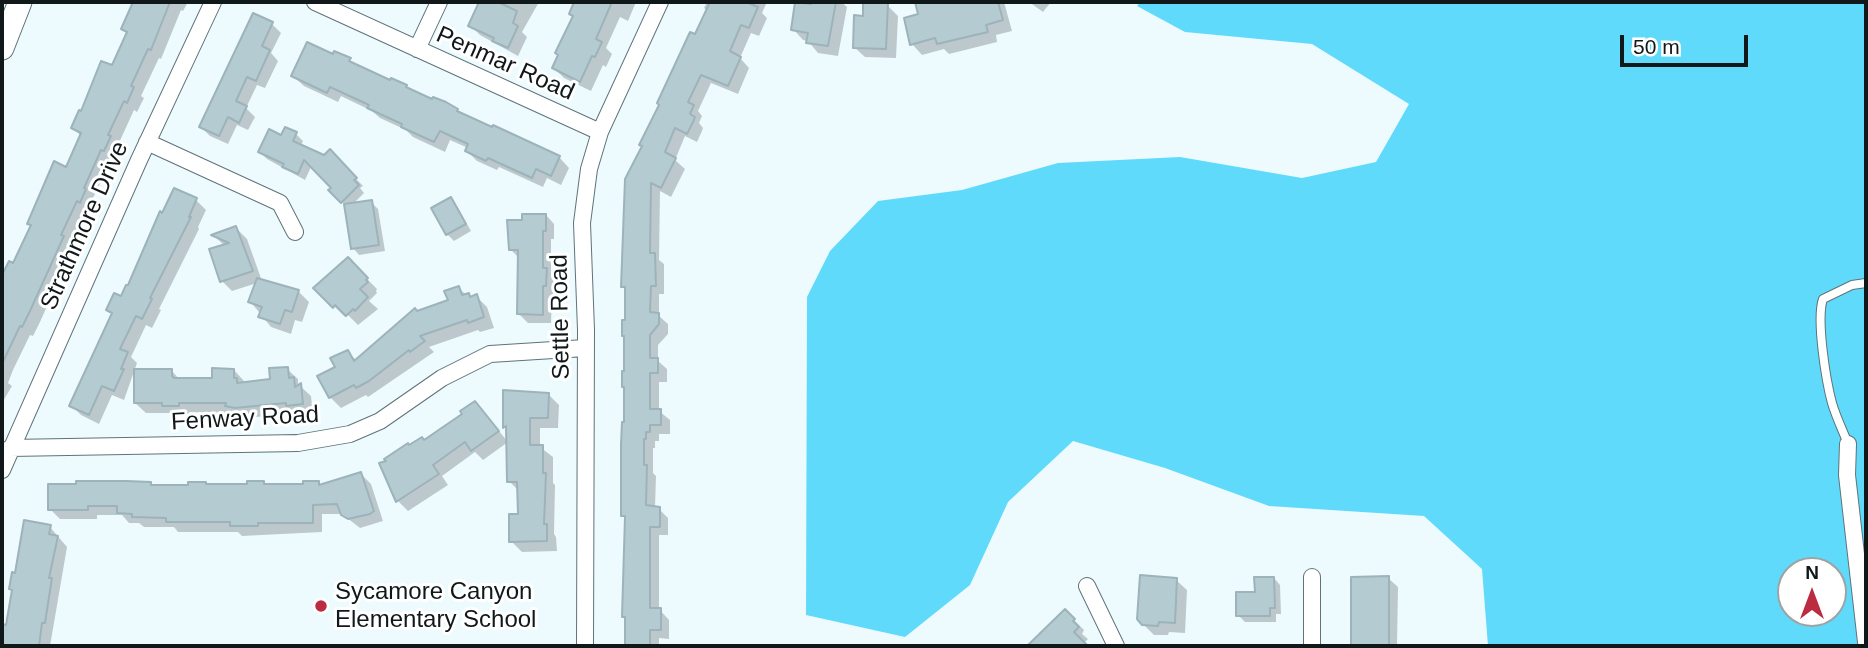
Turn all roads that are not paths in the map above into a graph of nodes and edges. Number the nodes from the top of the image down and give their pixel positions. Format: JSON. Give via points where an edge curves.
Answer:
{"nodes":[{"id":1,"x":20,"y":2,"type":"edge"},
{"id":2,"x":213,"y":2,"type":"edge"},
{"id":3,"x":315,"y":2,"type":"edge"},
{"id":4,"x":439,"y":2,"type":"edge"},
{"id":5,"x":660,"y":2,"type":"edge"},
{"id":6,"x":2,"y":48,"type":"edge"},
{"id":7,"x":417,"y":49,"type":"junction"},
{"id":8,"x":600,"y":132,"type":"junction"},
{"id":9,"x":147,"y":142,"type":"junction"},
{"id":10,"x":295,"y":232,"type":"dead end"},
{"id":11,"x":1866,"y":283,"type":"edge"},
{"id":12,"x":585,"y":348,"type":"junction"},
{"id":13,"x":1848,"y":444,"type":"joint"},
{"id":14,"x":10,"y":448,"type":"junction"},
{"id":15,"x":2,"y":470,"type":"edge"},
{"id":16,"x":1312,"y":577,"type":"dead end"},
{"id":17,"x":1087,"y":586,"type":"dead end"},
{"id":18,"x":1866,"y":642,"type":"edge"},
{"id":19,"x":585,"y":646,"type":"edge"},
{"id":20,"x":1116,"y":646,"type":"edge"},
{"id":21,"x":1312,"y":646,"type":"edge"}],
"edges":[{"from":1,"to":6,"type":"street"},
{"from":2,"to":9,"type":"street","name":"Strathmore Drive"},
{"from":3,"to":7,"type":"street","name":"Penmar Road"},
{"from":4,"to":7,"type":"street"},
{"from":5,"to":8,"type":"street","name":"Settle Road"},
{"from":7,"to":8,"type":"street","name":"Penmar Road"},
{"from":8,"to":12,"type":"street","name":"Settle Road","via":[[589,169],[582,223]]},
{"from":9,"to":10,"type":"street","via":[[280,203]]},
{"from":9,"to":14,"type":"street","name":"Strathmore Drive"},
{"from":11,"to":13,"type":"lane","via":[[1823,299],[1820,307],[1832,401]]},
{"from":12,"to":14,"type":"street","name":"Fenway Road","via":[[490,354],[442,378],[380,421],[350,434],[298,443]]},
{"from":12,"to":19,"type":"street","name":"Settle Road"},
{"from":13,"to":18,"type":"street","via":[[1847,475]]},
{"from":14,"to":15,"type":"street","name":"Strathmore Drive"},
{"from":16,"to":21,"type":"street"},
{"from":17,"to":20,"type":"street"}]}
